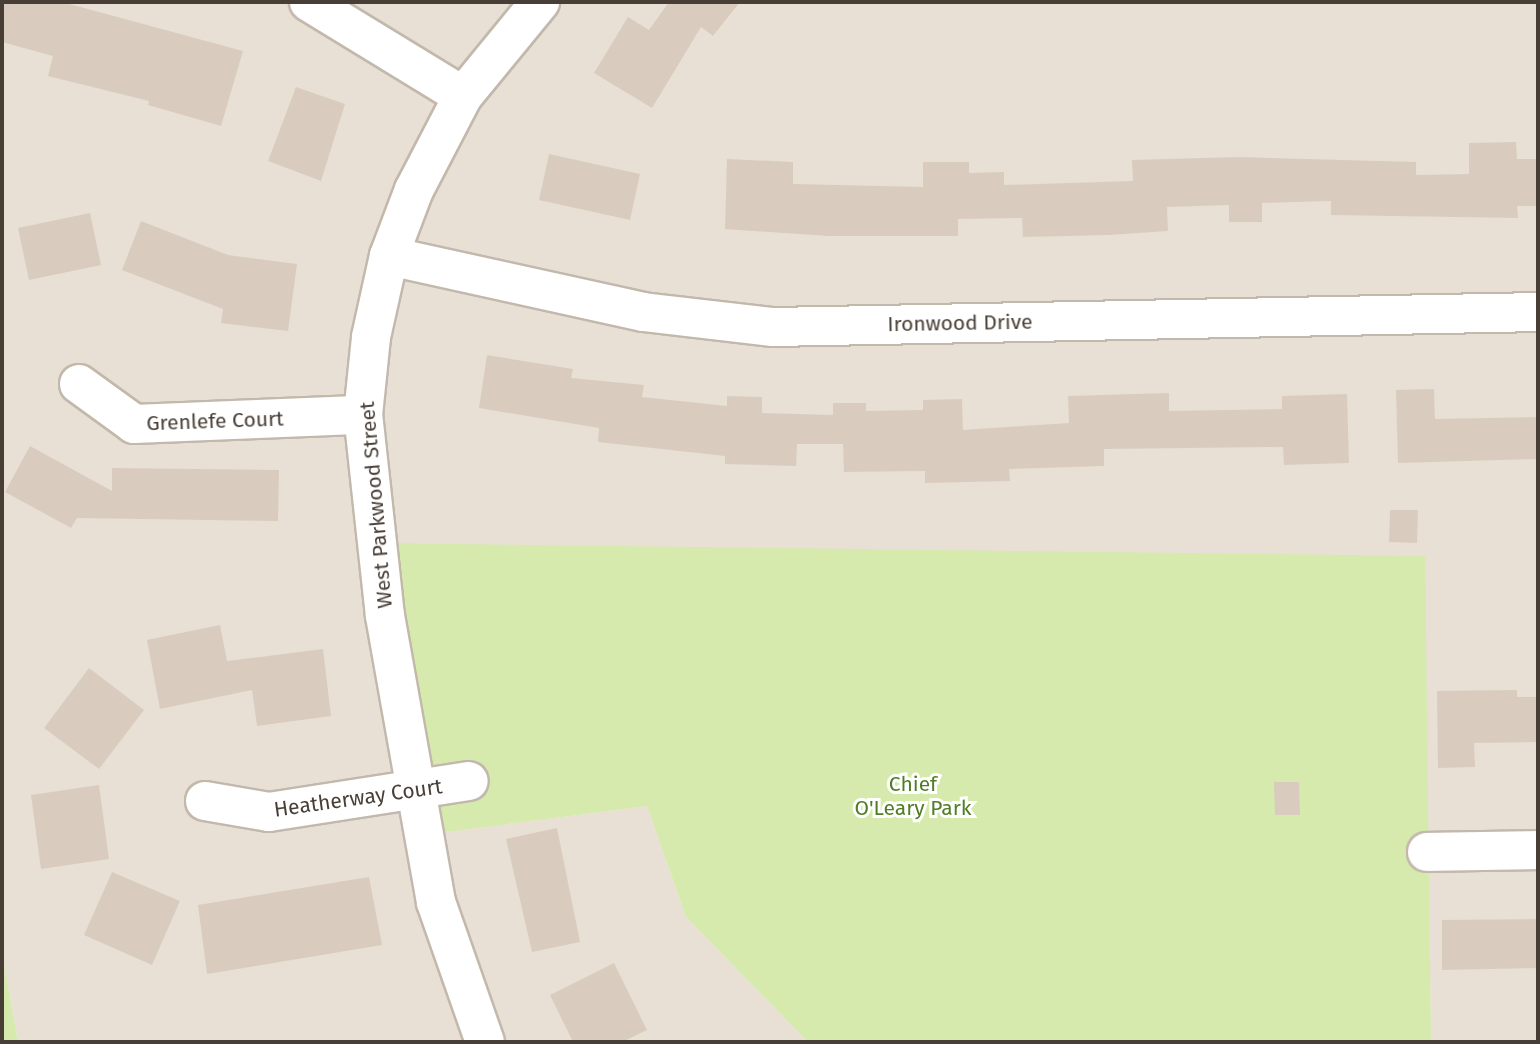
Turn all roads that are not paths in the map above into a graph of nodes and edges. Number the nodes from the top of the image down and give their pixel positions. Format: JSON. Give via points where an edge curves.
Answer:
{"nodes":[{"id":1,"x":309,"y":2,"type":"edge"},
{"id":2,"x":540,"y":2,"type":"edge"},
{"id":3,"x":463,"y":96,"type":"junction"},
{"id":4,"x":389,"y":256,"type":"junction"},
{"id":5,"x":1538,"y":312,"type":"edge"},
{"id":6,"x":79,"y":384,"type":"dead end"},
{"id":7,"x":363,"y":415,"type":"junction"},
{"id":8,"x":469,"y":781,"type":"dead end"},
{"id":9,"x":415,"y":792,"type":"junction"},
{"id":10,"x":205,"y":801,"type":"dead end"},
{"id":11,"x":1538,"y":850,"type":"edge"},
{"id":12,"x":1427,"y":852,"type":"dead end"},
{"id":13,"x":485,"y":1042,"type":"edge"}],
"edges":[{"from":1,"to":3,"type":"street"},
{"from":2,"to":3,"type":"street","name":"West Parkwood Street"},
{"from":3,"to":4,"type":"street","name":"West Parkwood Street","via":[[414,190]]},
{"from":4,"to":5,"type":"street","name":"Ironwood Drive","via":[[643,312],[772,327]]},
{"from":4,"to":7,"type":"street","name":"West Parkwood Street","via":[[371,337]]},
{"from":6,"to":7,"type":"street","name":"Grenlefe Court","via":[[134,424]]},
{"from":7,"to":9,"type":"street","name":"West Parkwood Street","via":[[385,616]]},
{"from":8,"to":9,"type":"street","name":"Heatherway Court"},
{"from":9,"to":10,"type":"street","name":"Heatherway Court","via":[[269,812]]},
{"from":9,"to":13,"type":"street","name":"West Parkwood Street","via":[[436,902]]},
{"from":11,"to":12,"type":"street"}]}
